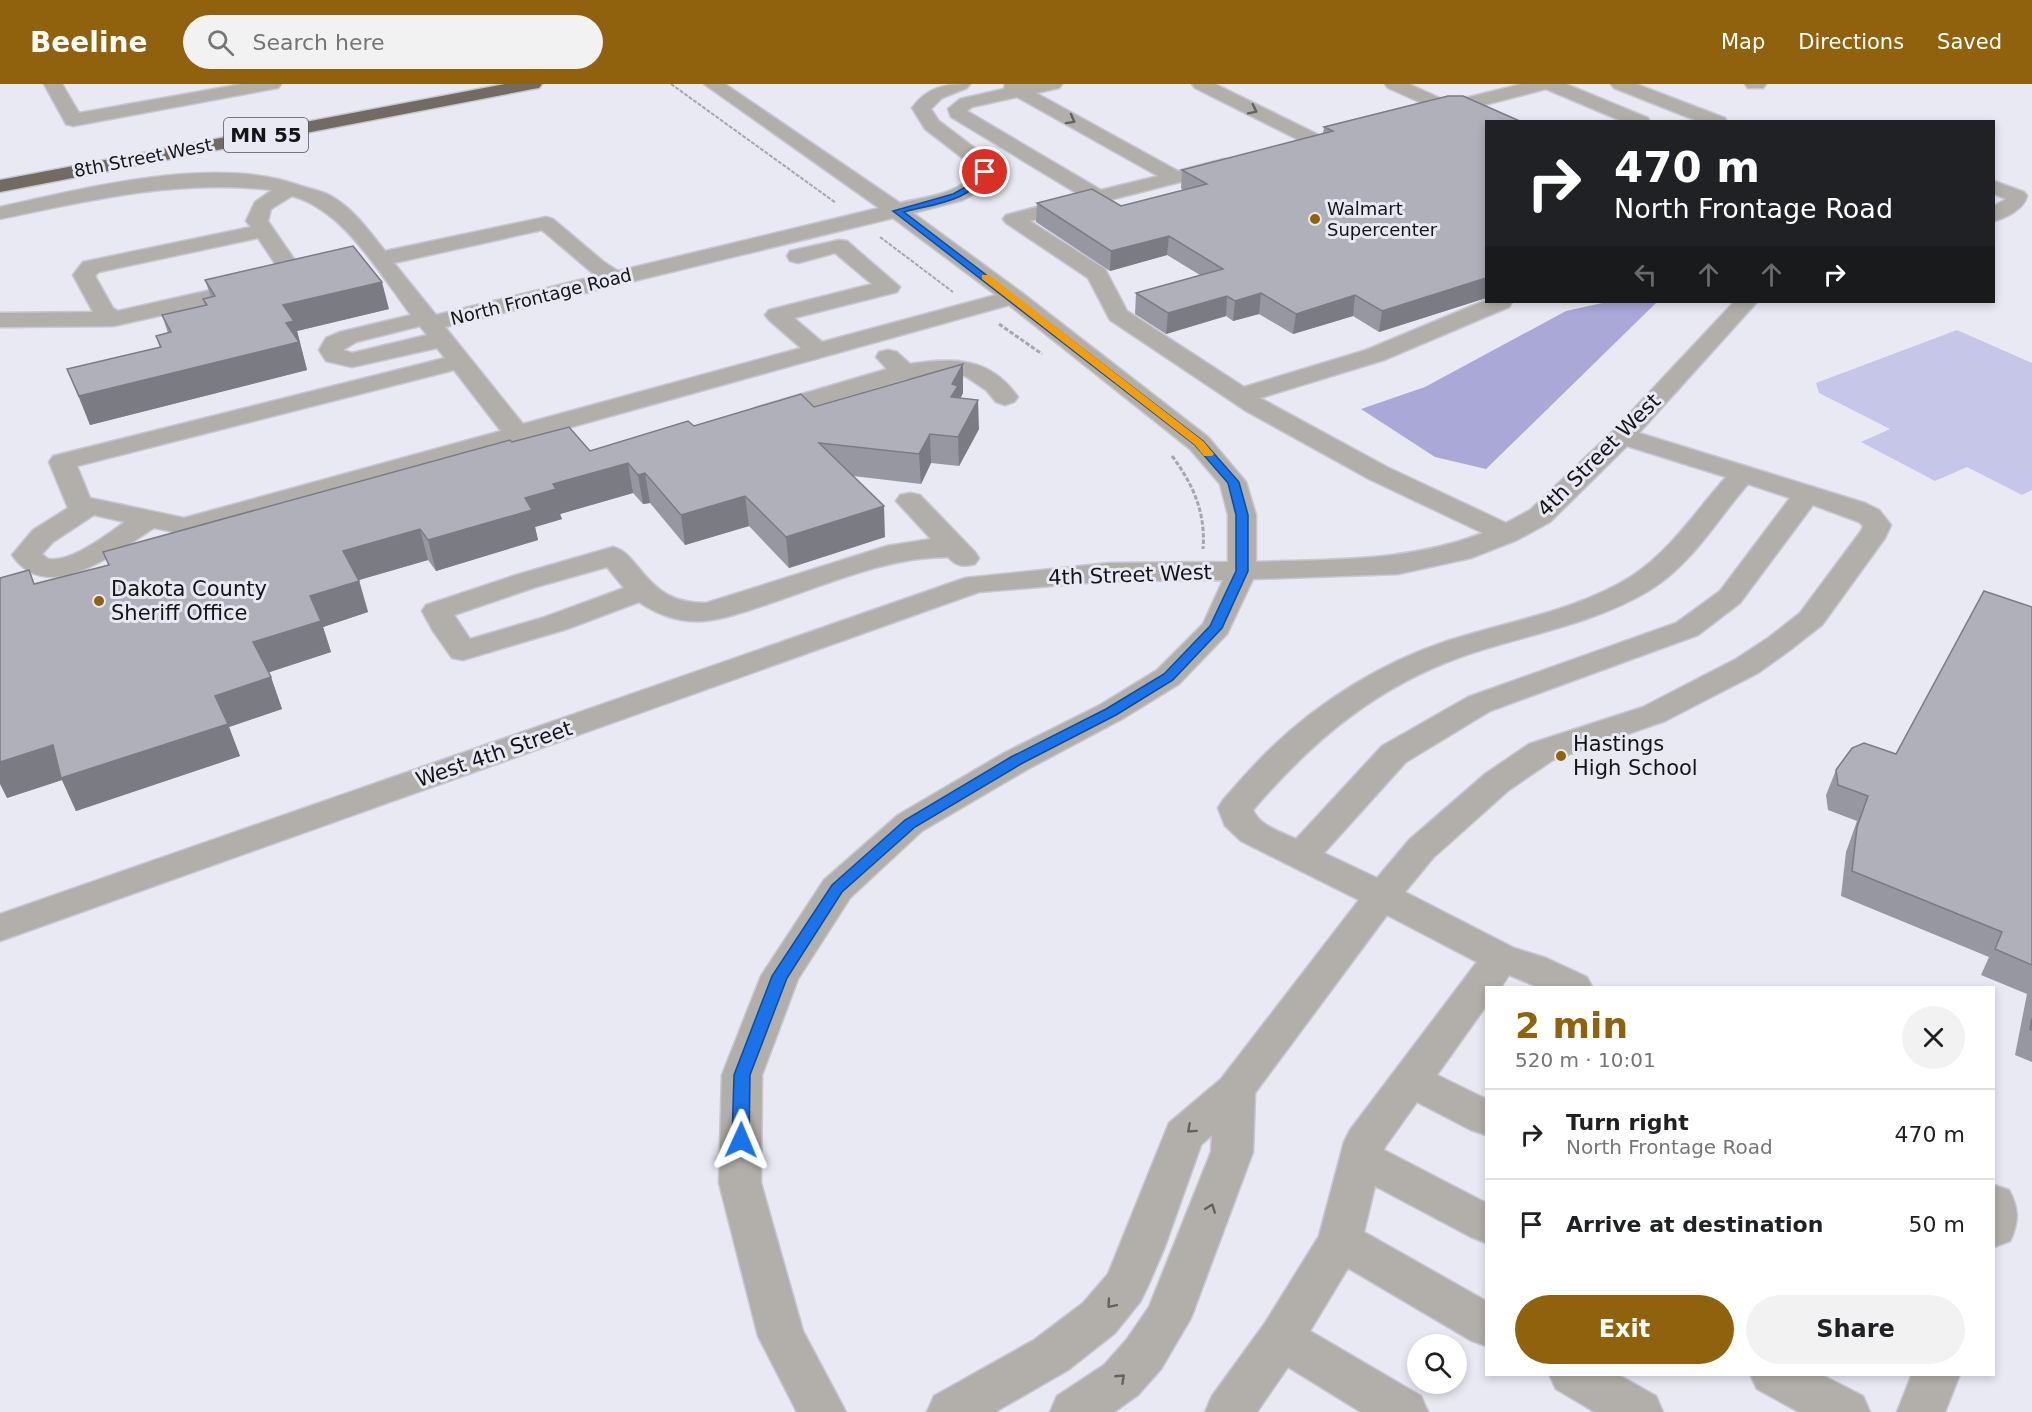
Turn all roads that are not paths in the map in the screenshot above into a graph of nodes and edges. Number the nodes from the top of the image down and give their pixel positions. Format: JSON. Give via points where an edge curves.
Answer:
{"nodes":[{"id":1,"x":53,"y":84,"type":"edge"},
{"id":2,"x":273,"y":84,"type":"edge"},
{"id":3,"x":460,"y":84,"type":"edge"},
{"id":4,"x":533,"y":84,"type":"edge"},
{"id":5,"x":713,"y":84,"type":"edge"},
{"id":6,"x":961,"y":84,"type":"edge"},
{"id":7,"x":1053,"y":84,"type":"edge"},
{"id":8,"x":1201,"y":84,"type":"edge"},
{"id":9,"x":1394,"y":84,"type":"edge"},
{"id":10,"x":1543,"y":84,"type":"edge"},
{"id":11,"x":1550,"y":84,"type":"edge"},
{"id":12,"x":1620,"y":84,"type":"edge"},
{"id":13,"x":1671,"y":86,"type":"dead end"},
{"id":14,"x":1509,"y":87,"type":"edge"},
{"id":15,"x":1014,"y":88,"type":"edge"},
{"id":16,"x":1644,"y":93,"type":"junction"},
{"id":17,"x":1449,"y":105,"type":"junction"},
{"id":18,"x":1409,"y":113,"type":"edge"},
{"id":19,"x":1483,"y":117,"type":"edge"},
{"id":20,"x":1636,"y":120,"type":"edge"},
{"id":21,"x":1713,"y":120,"type":"edge"},
{"id":22,"x":1332,"y":132,"type":"edge"},
{"id":23,"x":1239,"y":162,"type":"edge"},
{"id":24,"x":0,"y":171,"type":"edge"},
{"id":25,"x":1176,"y":178,"type":"junction"},
{"id":26,"x":0,"y":186,"type":"edge"},
{"id":27,"x":1995,"y":187,"type":"edge"},
{"id":28,"x":290,"y":188,"type":"junction"},
{"id":29,"x":1098,"y":197,"type":"junction"},
{"id":30,"x":897,"y":211,"type":"junction"},
{"id":31,"x":0,"y":213,"type":"edge"},
{"id":32,"x":1995,"y":214,"type":"edge"},
{"id":33,"x":262,"y":231,"type":"junction"},
{"id":34,"x":760,"y":244,"type":"junction"},
{"id":35,"x":380,"y":259,"type":"junction"},
{"id":36,"x":592,"y":263,"type":"junction"},
{"id":37,"x":616,"y":279,"type":"junction"},
{"id":38,"x":1013,"y":297,"type":"junction"},
{"id":39,"x":1499,"y":303,"type":"edge"},
{"id":40,"x":1745,"y":303,"type":"edge"},
{"id":41,"x":0,"y":320,"type":"edge"},
{"id":42,"x":114,"y":320,"type":"junction"},
{"id":43,"x":429,"y":321,"type":"junction"},
{"id":44,"x":867,"y":338,"type":"junction"},
{"id":45,"x":818,"y":351,"type":"junction"},
{"id":46,"x":460,"y":361,"type":"junction"},
{"id":47,"x":904,"y":372,"type":"junction"},
{"id":48,"x":1241,"y":396,"type":"junction"},
{"id":49,"x":1005,"y":397,"type":"dead end"},
{"id":50,"x":739,"y":420,"type":"edge"},
{"id":51,"x":518,"y":435,"type":"junction"},
{"id":52,"x":1622,"y":436,"type":"junction"},
{"id":53,"x":1743,"y":474,"type":"junction"},
{"id":54,"x":1807,"y":494,"type":"junction"},
{"id":55,"x":910,"y":501,"type":"dead end"},
{"id":56,"x":89,"y":506,"type":"junction"},
{"id":57,"x":149,"y":519,"type":"junction"},
{"id":58,"x":1507,"y":534,"type":"junction"},
{"id":59,"x":955,"y":548,"type":"junction"},
{"id":60,"x":1242,"y":571,"type":"junction"},
{"id":61,"x":989,"y":582,"type":"junction"},
{"id":62,"x":642,"y":591,"type":"junction"},
{"id":63,"x":1301,"y":856,"type":"junction"},
{"id":64,"x":1382,"y":896,"type":"junction"},
{"id":65,"x":0,"y":928,"type":"edge"},
{"id":66,"x":1501,"y":958,"type":"junction"},
{"id":67,"x":1488,"y":986,"type":"edge"},
{"id":68,"x":1571,"y":986,"type":"edge"},
{"id":69,"x":1485,"y":993,"type":"edge"},
{"id":70,"x":1473,"y":1019,"type":"edge"},
{"id":71,"x":1410,"y":1080,"type":"junction"},
{"id":72,"x":1235,"y":1090,"type":"junction"},
{"id":73,"x":1485,"y":1118,"type":"edge"},
{"id":74,"x":1361,"y":1158,"type":"junction"},
{"id":75,"x":1485,"y":1223,"type":"edge"},
{"id":76,"x":1340,"y":1241,"type":"junction"},
{"id":77,"x":1485,"y":1324,"type":"edge"},
{"id":78,"x":1281,"y":1338,"type":"junction"},
{"id":79,"x":1576,"y":1376,"type":"edge"},
{"id":80,"x":1778,"y":1376,"type":"edge"},
{"id":81,"x":1935,"y":1376,"type":"edge"},
{"id":82,"x":822,"y":1412,"type":"edge"},
{"id":83,"x":951,"y":1412,"type":"edge"},
{"id":84,"x":1074,"y":1412,"type":"edge"},
{"id":85,"x":1229,"y":1412,"type":"edge"},
{"id":86,"x":1404,"y":1412,"type":"edge"},
{"id":87,"x":1639,"y":1412,"type":"edge"},
{"id":88,"x":1846,"y":1412,"type":"edge"},
{"id":89,"x":1921,"y":1412,"type":"edge"}],
"edges":[{"from":1,"to":2,"type":"street","via":[[73,120]]},
{"from":3,"to":24,"type":"highway","name":"8th Street West","number":"MN 55"},
{"from":4,"to":26,"type":"highway","name":"8th Street West","number":"MN 55"},
{"from":5,"to":30,"type":"street"},
{"from":6,"to":30,"type":"street","name":"North Frontage Road","via":[[936,94],[921,108],[932,125],[977,159],[985,172],[976,185],[956,196]]},
{"from":7,"to":15,"type":"street"},
{"from":8,"to":22,"type":"street","one_way":true,"via":[[1302,143]]},
{"from":9,"to":17,"type":"street"},
{"from":10,"to":14,"type":"street"},
{"from":11,"to":20,"type":"street"},
{"from":12,"to":16,"type":"street"},
{"from":13,"to":16,"type":"street"},
{"from":14,"to":17,"type":"street"},
{"from":15,"to":25,"type":"street","one_way":true},
{"from":15,"to":29,"type":"street","via":[[966,103],[957,109],[958,113]]},
{"from":16,"to":21,"type":"street"},
{"from":17,"to":18,"type":"street"},
{"from":17,"to":19,"type":"street"},
{"from":23,"to":25,"type":"street"},
{"from":25,"to":29,"type":"street"},
{"from":27,"to":32,"type":"street","via":[[2017,196],[2016,201]]},
{"from":28,"to":31,"type":"street","via":[[223,181],[150,185]]},
{"from":28,"to":33,"type":"street","via":[[262,206],[258,221]]},
{"from":28,"to":35,"type":"street","via":[[314,195],[337,209]]},
{"from":29,"to":48,"type":"street","via":[[1013,219],[1097,274],[1118,315]]},
{"from":30,"to":34,"type":"street","name":"North Frontage Road"},
{"from":30,"to":38,"type":"street"},
{"from":33,"to":42,"type":"street","via":[[91,267],[84,275],[104,312]]},
{"from":33,"to":42,"type":"street","via":[[296,278]]},
{"from":34,"to":37,"type":"street","name":"North Frontage Road"},
{"from":34,"to":45,"type":"street","via":[[782,260],[839,246],[889,287],[777,315]]},
{"from":35,"to":36,"type":"street","via":[[546,223]]},
{"from":35,"to":43,"type":"street"},
{"from":36,"to":37,"type":"street"},
{"from":36,"to":43,"type":"street"},
{"from":37,"to":43,"type":"street","name":"North Frontage Road"},
{"from":38,"to":44,"type":"street"},
{"from":38,"to":60,"type":"street","via":[[1199,443],[1233,482],[1242,515]]},
{"from":39,"to":48,"type":"street","via":[[1375,355]]},
{"from":40,"to":52,"type":"street","name":"4th Street West"},
{"from":41,"to":42,"type":"street"},
{"from":43,"to":46,"type":"street"},
{"from":44,"to":45,"type":"street"},
{"from":44,"to":47,"type":"street"},
{"from":45,"to":51,"type":"street"},
{"from":46,"to":51,"type":"street"},
{"from":46,"to":56,"type":"street","via":[[62,462],[79,504]]},
{"from":47,"to":49,"type":"street","via":[[958,366],[989,378]]},
{"from":47,"to":50,"type":"street"},
{"from":48,"to":58,"type":"street","via":[[1313,439]]},
{"from":51,"to":57,"type":"street","via":[[185,526]]},
{"from":52,"to":53,"type":"street"},
{"from":52,"to":58,"type":"street","name":"4th Street West","via":[[1540,516]]},
{"from":53,"to":54,"type":"street"},
{"from":53,"to":63,"type":"street","via":[[1664,566],[1619,595],[1556,619],[1455,648],[1378,681],[1331,713],[1278,760],[1235,808],[1237,818],[1253,833]]},
{"from":54,"to":63,"type":"street","via":[[1730,597],[1687,629],[1479,704],[1394,754]]},
{"from":54,"to":64,"type":"street","via":[[1855,509],[1877,525],[1811,619],[1747,666],[1654,714],[1541,752],[1497,782],[1420,849]]},
{"from":55,"to":59,"type":"street"},
{"from":56,"to":57,"type":"street"},
{"from":56,"to":57,"type":"street","via":[[43,536],[26,555],[31,561],[44,568],[87,560]]},
{"from":58,"to":60,"type":"street","name":"4th Street West","via":[[1461,552],[1398,565]]},
{"from":59,"to":61,"type":"street"},
{"from":59,"to":62,"type":"street","via":[[897,552],[706,612],[665,606]]},
{"from":60,"to":61,"type":"street","name":"4th Street West","via":[[1110,572]]},
{"from":60,"to":82,"type":"street","via":[[1216,628],[1168,677],[910,823],[837,889],[780,976],[742,1075],[740,1183],[781,1336]]},
{"from":61,"to":65,"type":"street","name":"West 4th Street"},
{"from":62,"to":62,"type":"street","via":[[614,555],[437,611],[464,651]]},
{"from":63,"to":64,"type":"street"},
{"from":64,"to":66,"type":"street"},
{"from":64,"to":72,"type":"street"},
{"from":66,"to":67,"type":"street"},
{"from":66,"to":68,"type":"street"},
{"from":69,"to":70,"type":"street"},
{"from":70,"to":71,"type":"street"},
{"from":71,"to":73,"type":"street"},
{"from":71,"to":74,"type":"street","via":[[1365,1142]]},
{"from":72,"to":83,"type":"street","one_way":true,"via":[[1184,1135],[1124,1288],[1099,1318],[1051,1355]]},
{"from":84,"to":72,"type":"street","one_way":true,"via":[[1121,1380],[1168,1318],[1232,1152]]},
{"from":74,"to":75,"type":"street"},
{"from":74,"to":76,"type":"street"},
{"from":76,"to":77,"type":"street"},
{"from":76,"to":78,"type":"street"},
{"from":78,"to":85,"type":"street"},
{"from":78,"to":86,"type":"street"},
{"from":79,"to":87,"type":"street"},
{"from":80,"to":88,"type":"street"},
{"from":81,"to":89,"type":"street"}]}
